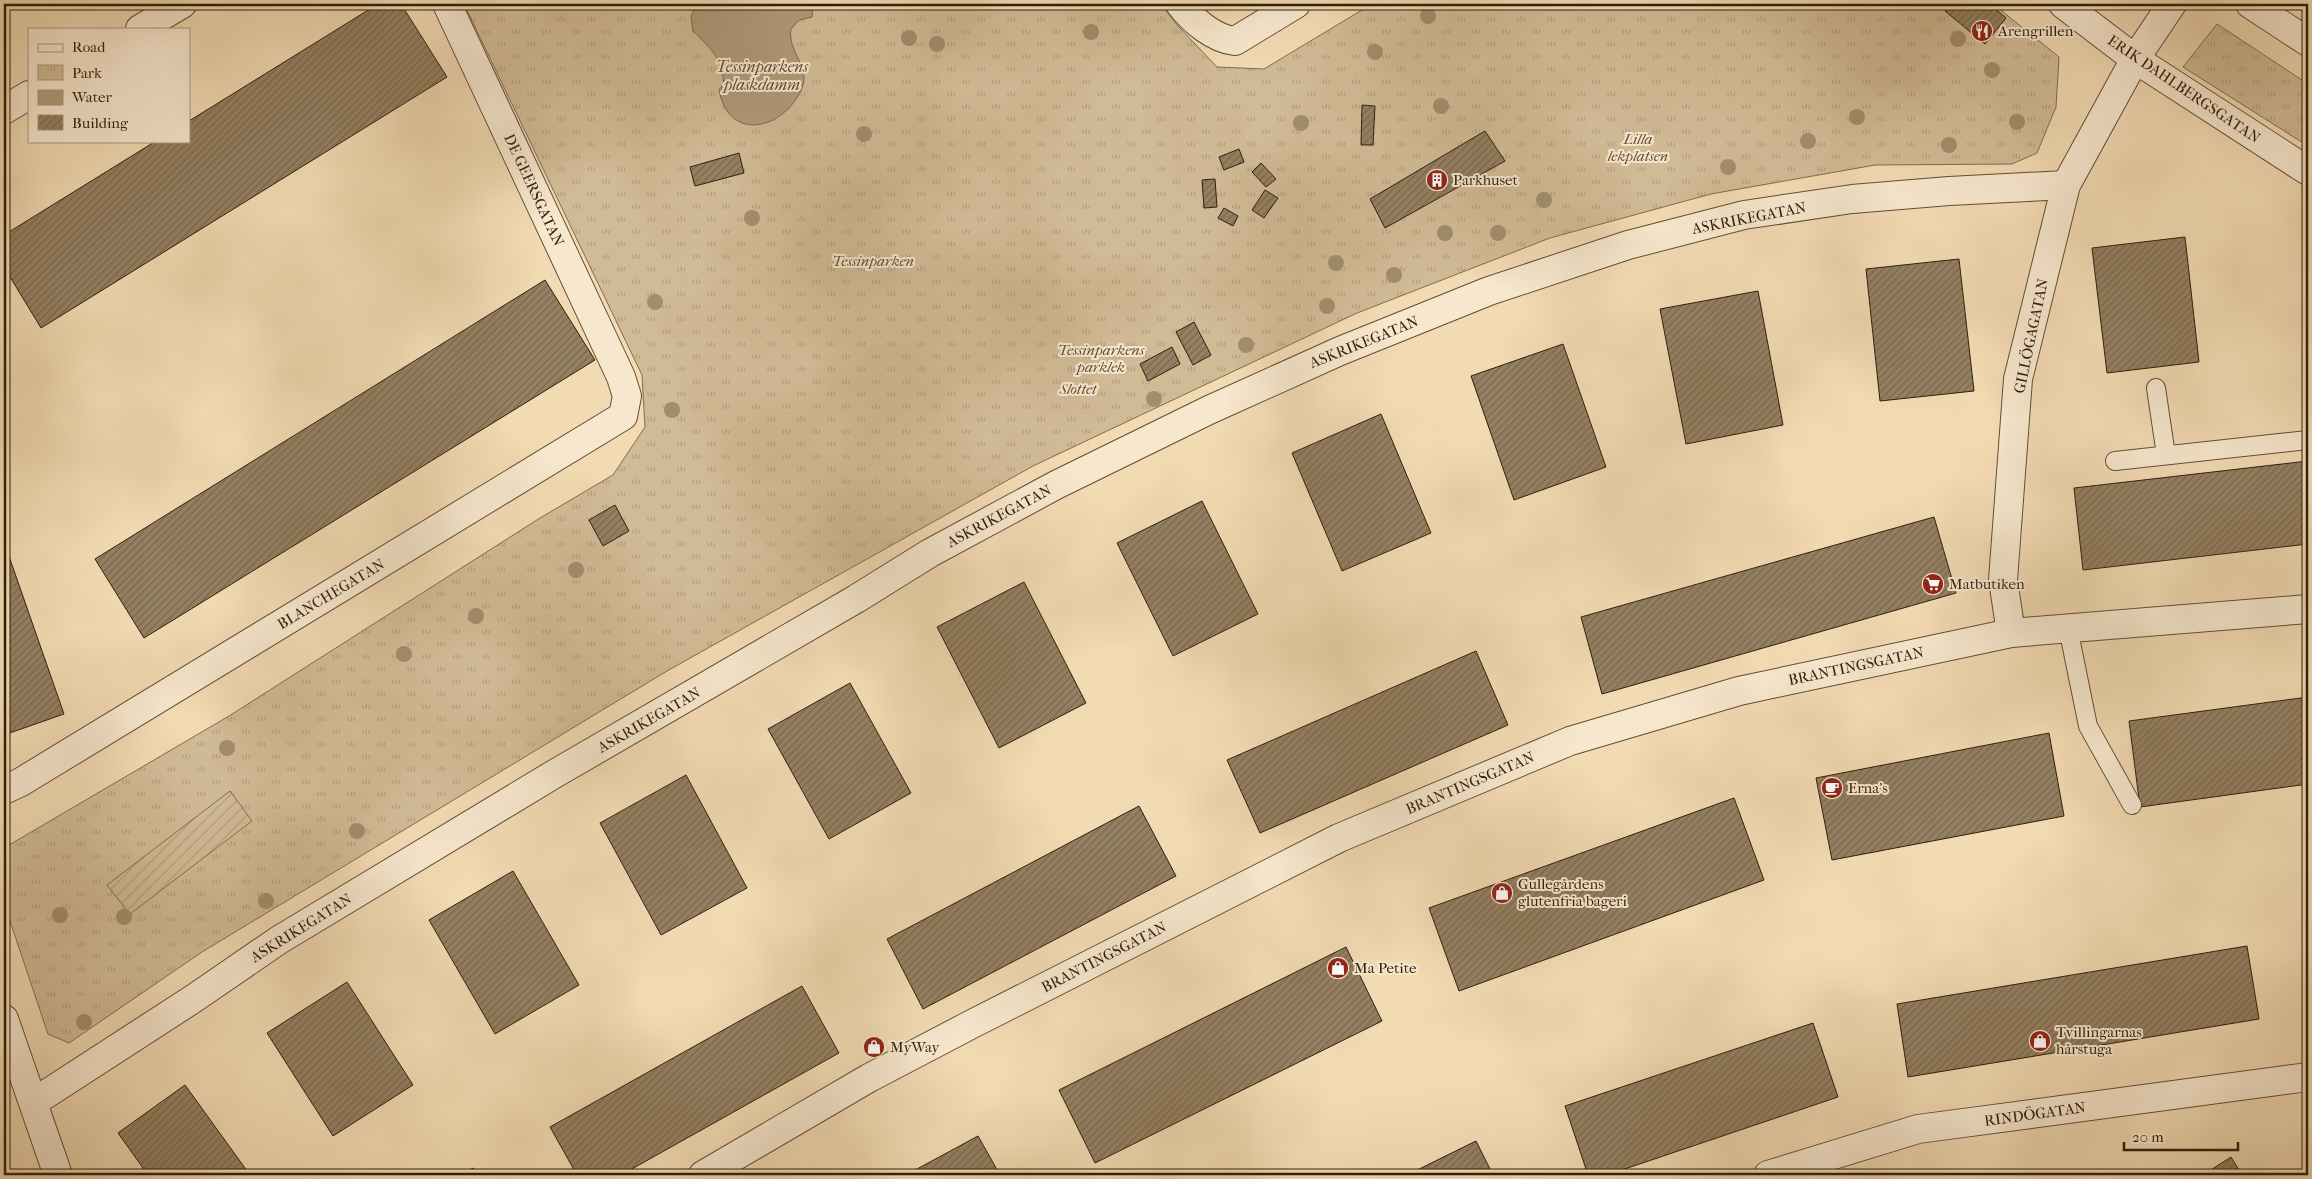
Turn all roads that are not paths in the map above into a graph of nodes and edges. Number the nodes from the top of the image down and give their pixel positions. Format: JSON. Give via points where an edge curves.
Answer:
{"nodes":[{"id":1,"x":182,"y":4,"type":"edge"},
{"id":2,"x":447,"y":4,"type":"edge"},
{"id":3,"x":1180,"y":4,"type":"edge"},
{"id":4,"x":1296,"y":4,"type":"edge"},
{"id":5,"x":2063,"y":4,"type":"edge"},
{"id":6,"x":2172,"y":4,"type":"edge"},
{"id":7,"x":2250,"y":4,"type":"edge"},
{"id":8,"x":142,"y":28,"type":"edge"},
{"id":9,"x":2308,"y":42,"type":"edge"},
{"id":10,"x":2135,"y":60,"type":"junction"},
{"id":11,"x":28,"y":96,"type":"edge"},
{"id":12,"x":4,"y":110,"type":"edge"},
{"id":13,"x":2308,"y":171,"type":"edge"},
{"id":14,"x":2066,"y":185,"type":"junction"},
{"id":15,"x":622,"y":377,"type":"joint"},
{"id":16,"x":2156,"y":388,"type":"dead end"},
{"id":17,"x":2308,"y":440,"type":"edge"},
{"id":18,"x":2166,"y":455,"type":"junction"},
{"id":19,"x":2115,"y":461,"type":"dead end"},
{"id":20,"x":2308,"y":608,"type":"edge"},
{"id":21,"x":2068,"y":628,"type":"junction"},
{"id":22,"x":2011,"y":633,"type":"junction"},
{"id":23,"x":4,"y":790,"type":"edge"},
{"id":24,"x":2132,"y":805,"type":"dead end"},
{"id":25,"x":4,"y":1019,"type":"edge"},
{"id":26,"x":2308,"y":1077,"type":"edge"},
{"id":27,"x":34,"y":1102,"type":"junction"},
{"id":28,"x":58,"y":1175,"type":"edge"},
{"id":29,"x":703,"y":1175,"type":"edge"},
{"id":30,"x":1768,"y":1175,"type":"edge"}],
"edges":[{"from":1,"to":8,"type":"street"},
{"from":2,"to":15,"type":"street","name":"DE GEERSGATAN"},
{"from":3,"to":4,"type":"street","via":[[1217,36],[1235,41]]},
{"from":5,"to":10,"type":"street","name":"ERIK DAHLBERGSGATAN"},
{"from":6,"to":10,"type":"street","name":"GILLÖGAGATAN"},
{"from":7,"to":9,"type":"street"},
{"from":10,"to":13,"type":"street","name":"ERIK DAHLBERGSGATAN"},
{"from":10,"to":14,"type":"street","name":"GILLÖGAGATAN"},
{"from":11,"to":12,"type":"street"},
{"from":14,"to":22,"type":"street","name":"GILLÖGAGATAN","via":[[2018,379],[2003,580]]},
{"from":14,"to":27,"type":"street","name":"ASKRIKEGATAN","via":[[1949,190],[1852,199],[1744,215],[1628,245],[1488,291],[1340,351],[1210,410],[930,553],[279,940]]},
{"from":15,"to":23,"type":"street","name":"BLANCHEGATAN","via":[[627,396],[623,416],[612,424]]},
{"from":16,"to":18,"type":"lane"},
{"from":17,"to":18,"type":"lane"},
{"from":18,"to":19,"type":"lane"},
{"from":20,"to":21,"type":"street","name":"BRANTINGSGATAN"},
{"from":21,"to":22,"type":"street","name":"BRANTINGSGATAN"},
{"from":21,"to":24,"type":"lane","via":[[2088,726]]},
{"from":22,"to":29,"type":"street","name":"BRANTINGSGATAN","via":[[1739,690],[1561,745],[1339,838],[963,1028],[869,1078]]},
{"from":25,"to":27,"type":"street"},
{"from":26,"to":30,"type":"street","name":"RINDÖGATAN","via":[[1918,1129]]},
{"from":27,"to":28,"type":"street"}]}
